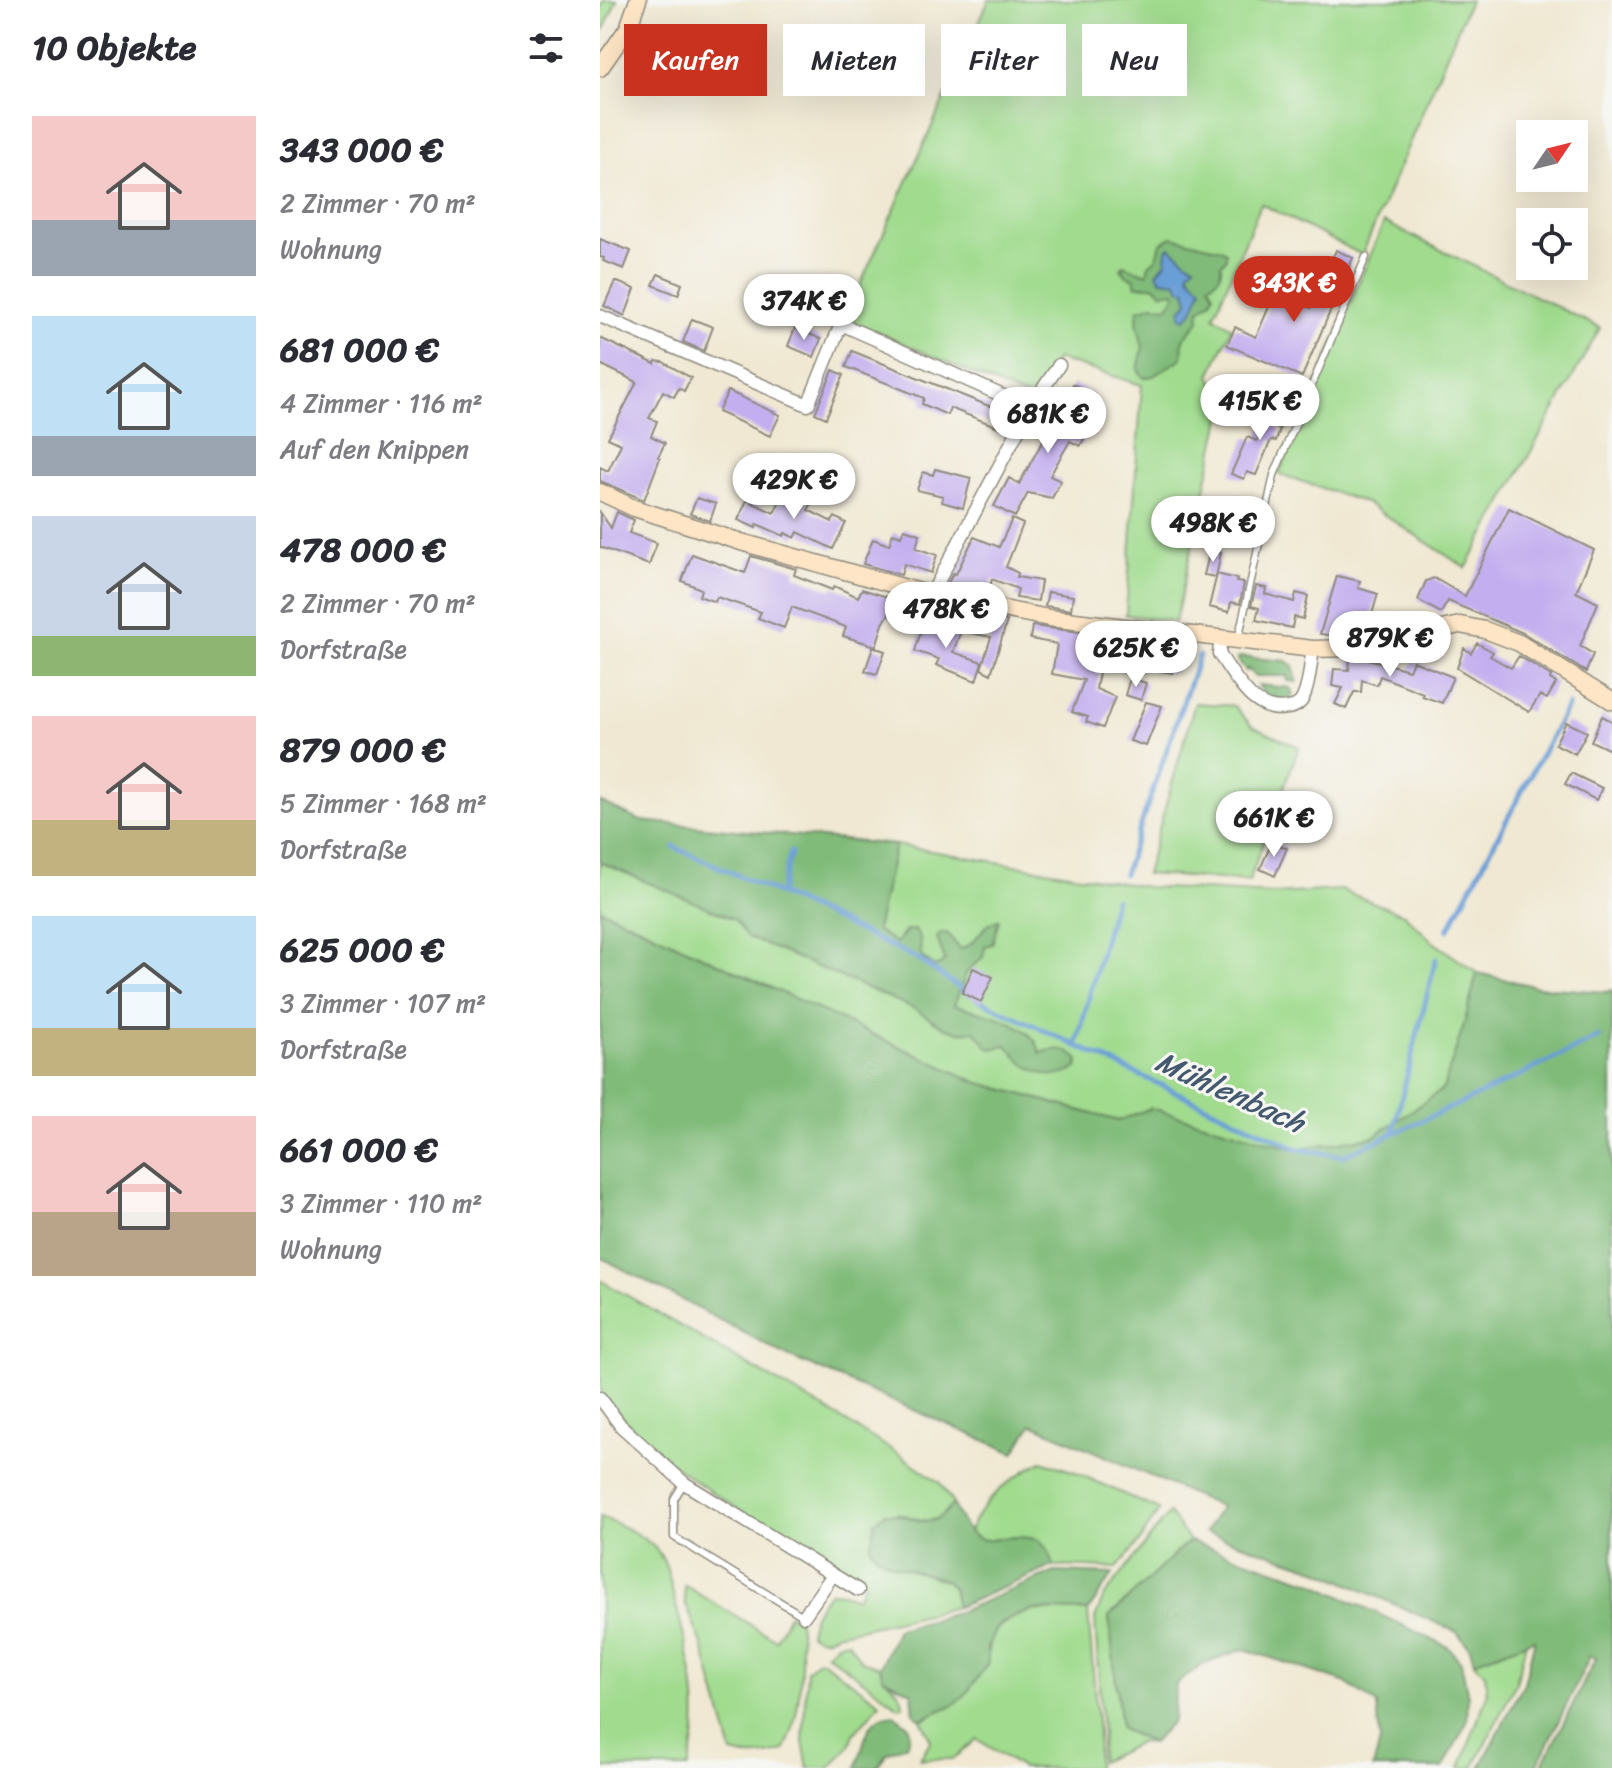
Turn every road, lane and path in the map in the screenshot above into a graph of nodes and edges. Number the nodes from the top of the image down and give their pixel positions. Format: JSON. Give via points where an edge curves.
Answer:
{"nodes":[{"id":1,"x":638,"y":0,"type":"edge"},
{"id":2,"x":600,"y":68,"type":"edge"},
{"id":3,"x":1366,"y":257,"type":"dead end"},
{"id":4,"x":600,"y":316,"type":"edge"},
{"id":5,"x":1059,"y":365,"type":"dead end"},
{"id":6,"x":1030,"y":408,"type":"junction"},
{"id":7,"x":600,"y":492,"type":"edge"},
{"id":8,"x":931,"y":595,"type":"junction"},
{"id":9,"x":1230,"y":639,"type":"junction"},
{"id":10,"x":1313,"y":649,"type":"junction"},
{"id":11,"x":1612,"y":701,"type":"edge"},
{"id":12,"x":600,"y":1398,"type":"edge"},
{"id":13,"x":684,"y":1483,"type":"junction"},
{"id":14,"x":832,"y":1576,"type":"junction"},
{"id":15,"x":858,"y":1590,"type":"dead end"},
{"id":16,"x":804,"y":1616,"type":"joint"}],
"edges":[{"from":1,"to":2,"type":"main road","via":[[628,28]]},
{"from":3,"to":9,"type":"lane","via":[[1274,475]]},
{"from":4,"to":6,"type":"street","via":[[808,405],[841,324]]},
{"from":5,"to":6,"type":"street"},
{"from":6,"to":8,"type":"street"},
{"from":7,"to":8,"type":"main road","via":[[701,529]]},
{"from":8,"to":9,"type":"main road","via":[[1049,618]]},
{"from":9,"to":10,"type":"main road"},
{"from":9,"to":10,"type":"street","via":[[1219,654],[1263,707],[1278,710],[1302,700]]},
{"from":10,"to":11,"type":"main road","via":[[1352,648],[1460,625],[1519,643]]},
{"from":12,"to":13,"type":"street","via":[[621,1426]]},
{"from":13,"to":14,"type":"street"},
{"from":13,"to":16,"type":"lane","via":[[674,1499],[674,1537]]},
{"from":14,"to":15,"type":"street"},
{"from":14,"to":16,"type":"street"}]}
